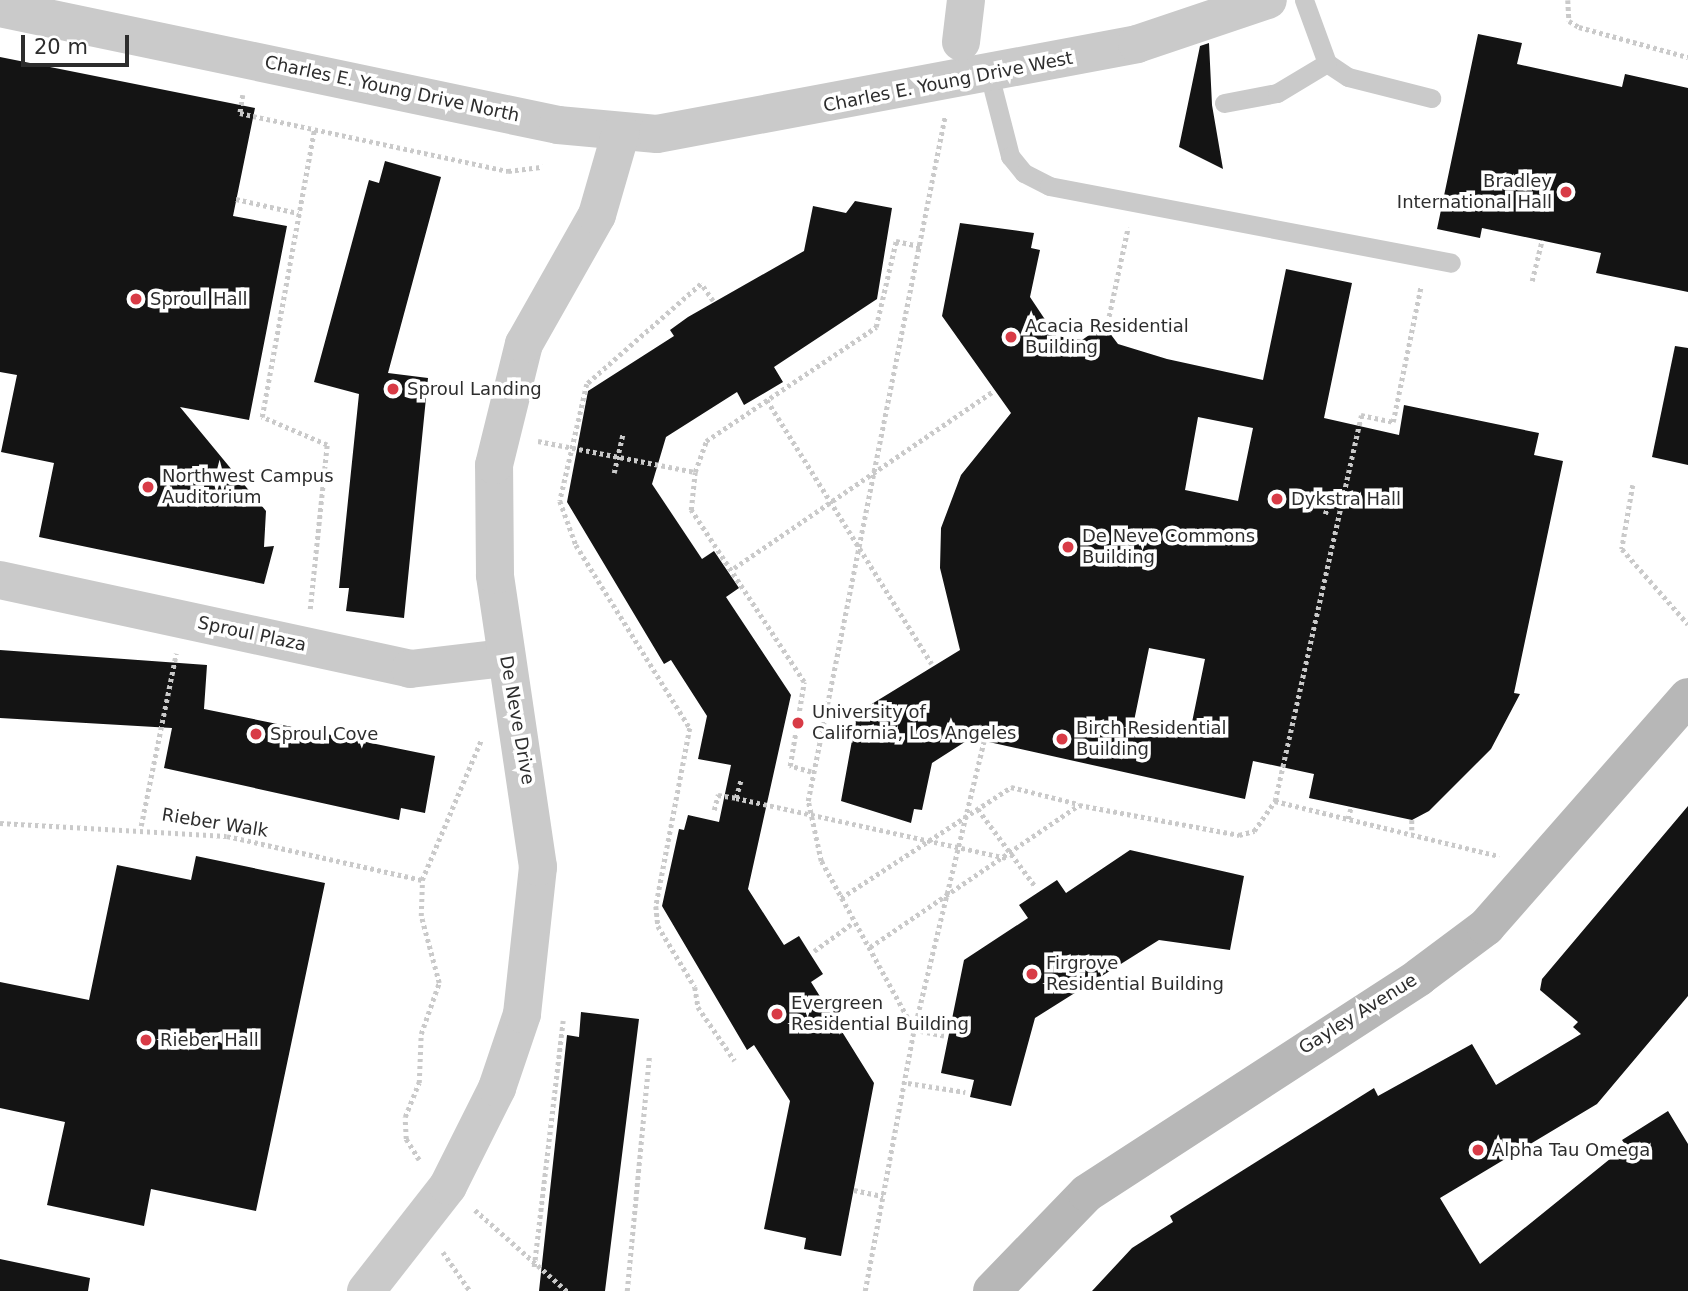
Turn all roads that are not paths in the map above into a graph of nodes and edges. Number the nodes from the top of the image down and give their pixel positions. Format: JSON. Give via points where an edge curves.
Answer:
{"nodes":[{"id":1,"x":966,"y":0,"type":"edge"},
{"id":2,"x":1268,"y":0,"type":"edge"},
{"id":3,"x":1304,"y":0,"type":"edge"},
{"id":4,"x":0,"y":8,"type":"edge"},
{"id":5,"x":961,"y":42,"type":"dead end"},
{"id":6,"x":1327,"y":64,"type":"junction"},
{"id":7,"x":989,"y":74,"type":"junction"},
{"id":8,"x":1431,"y":98,"type":"dead end"},
{"id":9,"x":1224,"y":103,"type":"dead end"},
{"id":10,"x":621,"y":132,"type":"junction"},
{"id":11,"x":1451,"y":263,"type":"dead end"},
{"id":12,"x":0,"y":580,"type":"edge"},
{"id":13,"x":505,"y":658,"type":"junction"},
{"id":14,"x":1688,"y":697,"type":"edge"},
{"id":15,"x":366,"y":1291,"type":"edge"},
{"id":16,"x":992,"y":1291,"type":"edge"}],
"edges":[{"from":1,"to":5,"type":"street"},
{"from":2,"to":7,"type":"street","name":"Charles E. Young Drive West","via":[[1137,44]]},
{"from":3,"to":6,"type":"lane"},
{"from":4,"to":10,"type":"street","name":"Charles E. Young Drive North","via":[[558,125]]},
{"from":6,"to":8,"type":"lane","via":[[1348,77]]},
{"from":6,"to":9,"type":"lane","via":[[1277,93]]},
{"from":7,"to":10,"type":"street","name":"Charles E. Young Drive West","via":[[704,127]]},
{"from":7,"to":11,"type":"lane","via":[[1004,138],[1024,173],[1049,186],[1259,221]]},
{"from":10,"to":13,"type":"street","name":"De Neve Drive","via":[[597,215],[524,344],[500,428],[491,516]]},
{"from":12,"to":13,"type":"street","name":"Sproul Plaza","via":[[410,668]]},
{"from":13,"to":15,"type":"street","name":"De Neve Drive","via":[[538,867],[522,1014],[497,1088],[453,1177]]},
{"from":14,"to":16,"type":"street","name":"Gayley Avenue","via":[[1486,927],[1419,977],[1087,1193]]}]}
